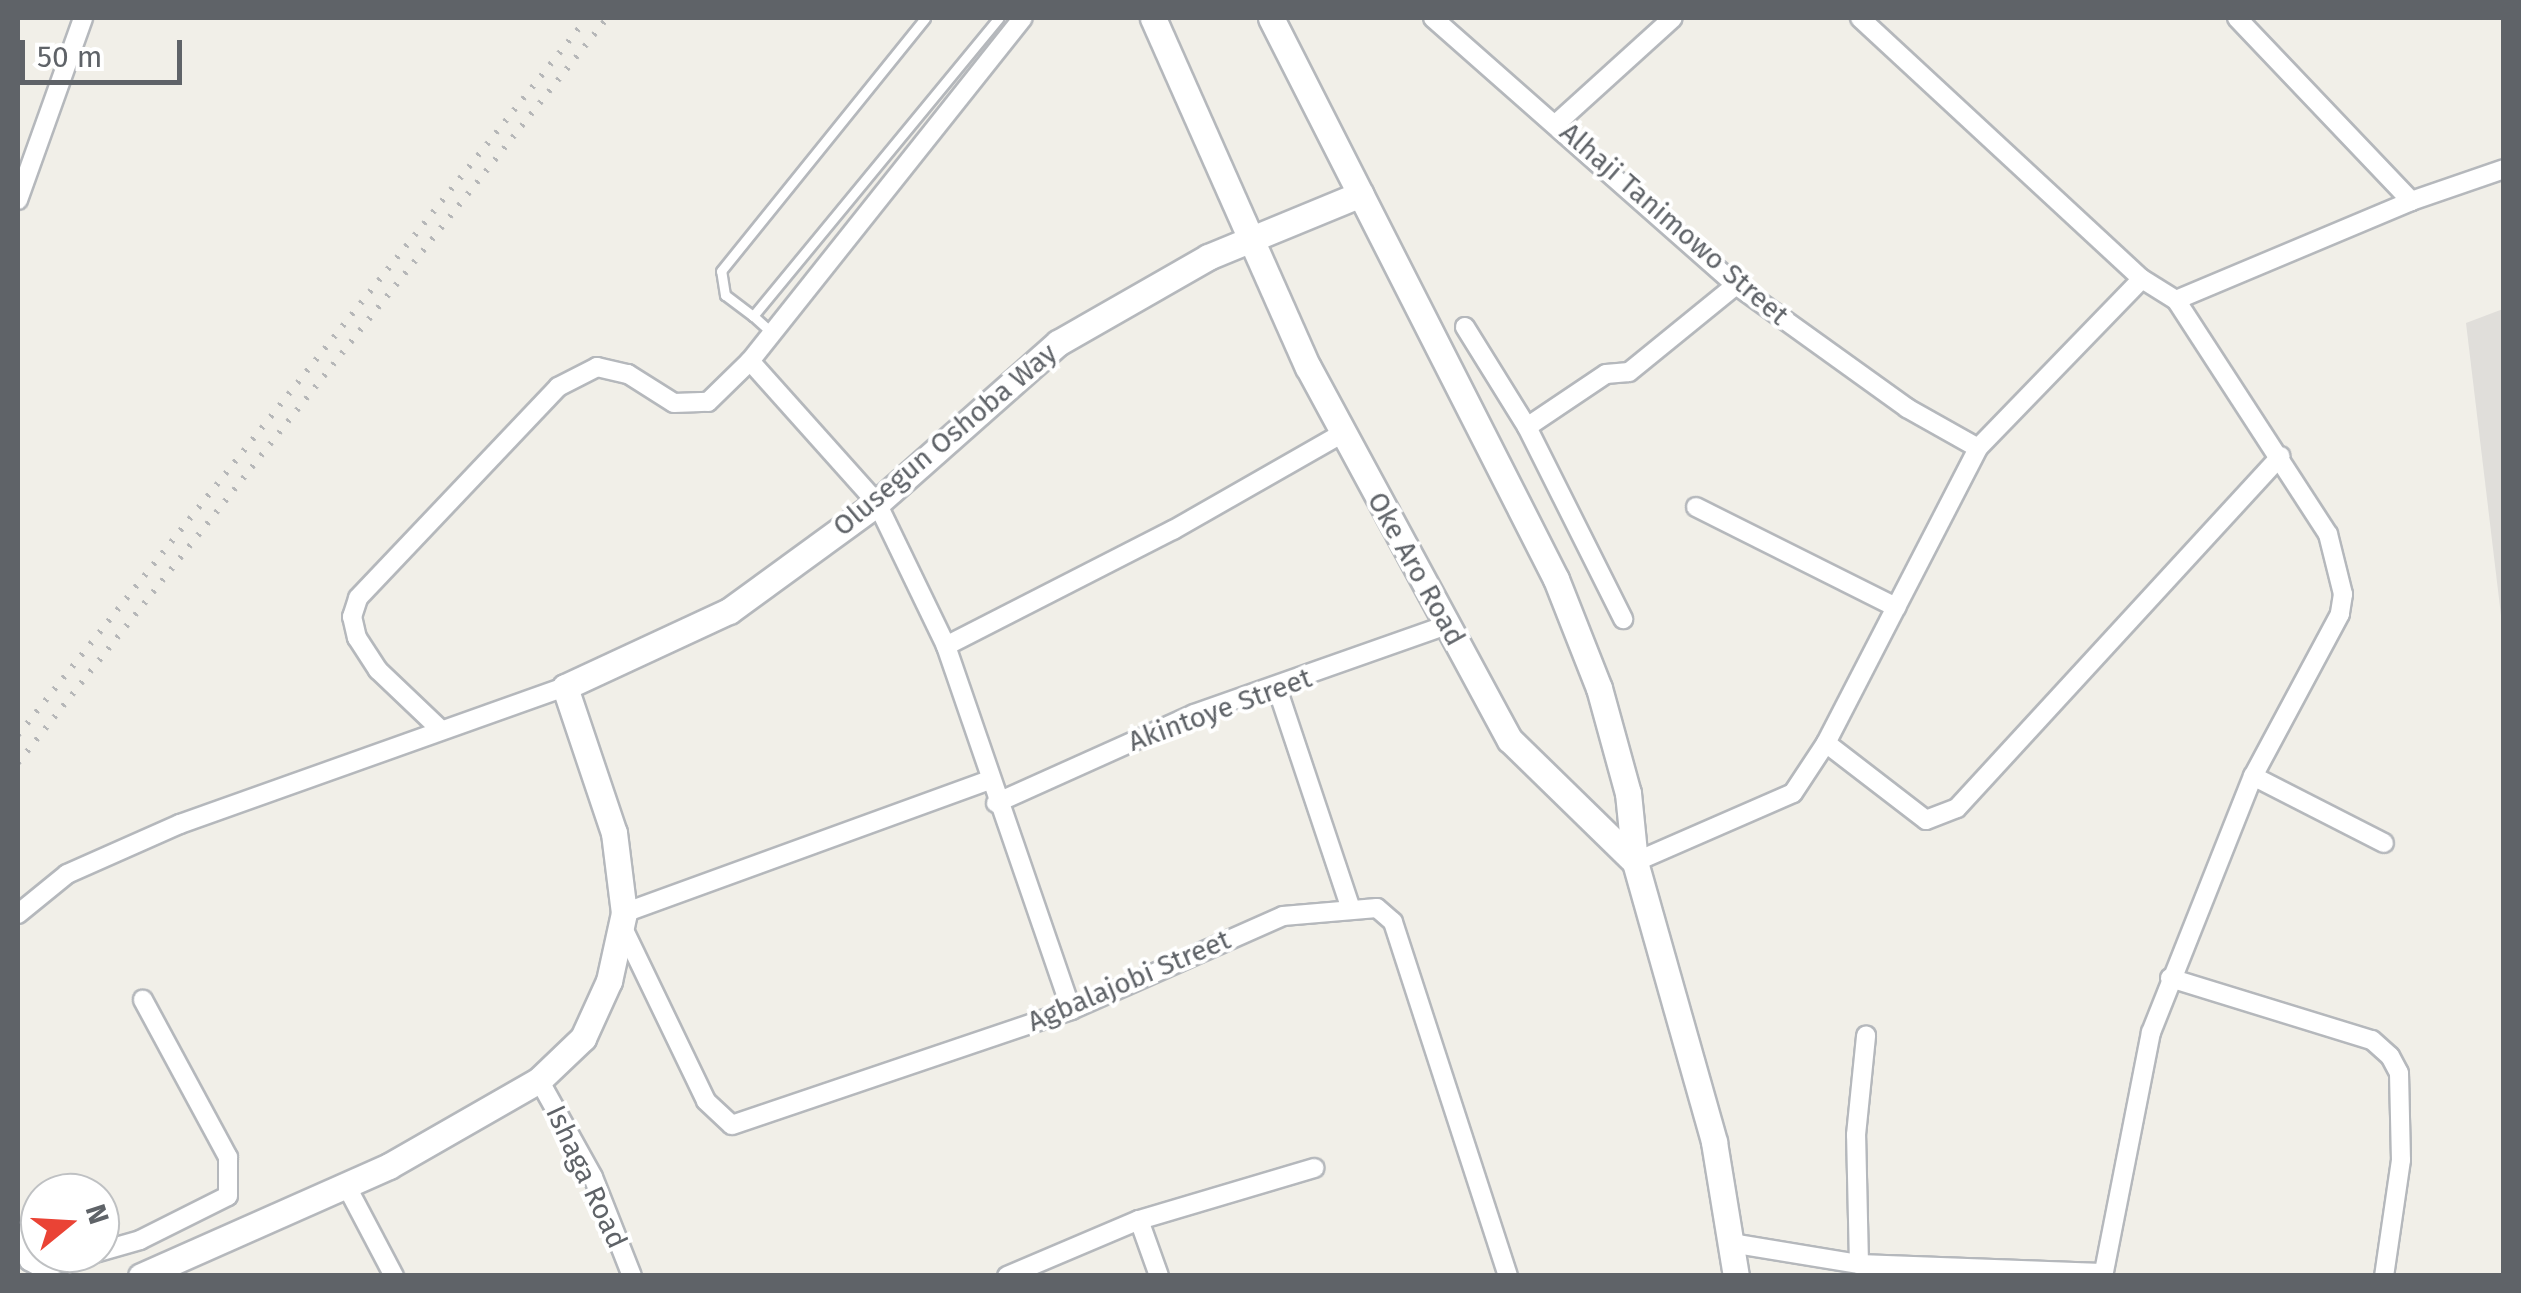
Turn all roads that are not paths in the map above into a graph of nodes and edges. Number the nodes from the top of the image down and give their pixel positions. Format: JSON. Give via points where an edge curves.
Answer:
{"nodes":[{"id":1,"x":82,"y":18,"type":"edge"},
{"id":2,"x":926,"y":18,"type":"edge"},
{"id":3,"x":999,"y":18,"type":"edge"},
{"id":4,"x":1023,"y":18,"type":"edge"},
{"id":5,"x":1153,"y":18,"type":"edge"},
{"id":6,"x":1271,"y":18,"type":"edge"},
{"id":7,"x":1433,"y":18,"type":"edge"},
{"id":8,"x":1673,"y":18,"type":"edge"},
{"id":9,"x":1860,"y":18,"type":"edge"},
{"id":10,"x":2237,"y":18,"type":"edge"},
{"id":11,"x":1556,"y":123,"type":"junction"},
{"id":12,"x":2504,"y":169,"type":"edge"},
{"id":13,"x":1361,"y":194,"type":"junction"},
{"id":14,"x":18,"y":200,"type":"edge"},
{"id":15,"x":2411,"y":200,"type":"junction"},
{"id":16,"x":1250,"y":240,"type":"junction"},
{"id":17,"x":2142,"y":278,"type":"junction"},
{"id":18,"x":1736,"y":285,"type":"junction"},
{"id":19,"x":2176,"y":300,"type":"junction"},
{"id":20,"x":753,"y":316,"type":"junction"},
{"id":21,"x":1465,"y":327,"type":"dead end"},
{"id":22,"x":771,"y":332,"type":"junction"},
{"id":23,"x":750,"y":360,"type":"junction"},
{"id":24,"x":1526,"y":428,"type":"junction"},
{"id":25,"x":1342,"y":434,"type":"junction"},
{"id":26,"x":1978,"y":448,"type":"junction"},
{"id":27,"x":2281,"y":456,"type":"junction"},
{"id":28,"x":877,"y":503,"type":"junction"},
{"id":29,"x":1696,"y":507,"type":"dead end"},
{"id":30,"x":1896,"y":607,"type":"junction"},
{"id":31,"x":1623,"y":619,"type":"dead end"},
{"id":32,"x":1447,"y":624,"type":"junction"},
{"id":33,"x":946,"y":646,"type":"junction"},
{"id":34,"x":564,"y":688,"type":"junction"},
{"id":35,"x":1278,"y":688,"type":"junction"},
{"id":36,"x":441,"y":730,"type":"junction"},
{"id":37,"x":1826,"y":743,"type":"junction"},
{"id":38,"x":2253,"y":776,"type":"junction"},
{"id":39,"x":989,"y":780,"type":"junction"},
{"id":40,"x":996,"y":804,"type":"junction"},
{"id":41,"x":2384,"y":843,"type":"dead end"},
{"id":42,"x":1635,"y":862,"type":"junction"},
{"id":43,"x":1350,"y":906,"type":"junction"},
{"id":44,"x":18,"y":914,"type":"edge"},
{"id":45,"x":623,"y":919,"type":"junction"},
{"id":46,"x":2170,"y":978,"type":"junction"},
{"id":47,"x":143,"y":1000,"type":"dead end"},
{"id":48,"x":1071,"y":1010,"type":"junction"},
{"id":49,"x":1866,"y":1036,"type":"dead end"},
{"id":50,"x":539,"y":1080,"type":"junction"},
{"id":51,"x":1314,"y":1168,"type":"dead end"},
{"id":52,"x":346,"y":1187,"type":"junction"},
{"id":53,"x":1139,"y":1220,"type":"junction"},
{"id":54,"x":18,"y":1232,"type":"edge"},
{"id":55,"x":1732,"y":1243,"type":"junction"},
{"id":56,"x":1860,"y":1264,"type":"junction"},
{"id":57,"x":146,"y":1273,"type":"edge"},
{"id":58,"x":2102,"y":1274,"type":"edge"},
{"id":59,"x":394,"y":1276,"type":"edge"},
{"id":60,"x":632,"y":1276,"type":"edge"},
{"id":61,"x":1007,"y":1276,"type":"edge"},
{"id":62,"x":1159,"y":1276,"type":"edge"},
{"id":63,"x":1508,"y":1276,"type":"edge"},
{"id":64,"x":1736,"y":1276,"type":"edge"},
{"id":65,"x":2384,"y":1276,"type":"edge"}],
"edges":[{"from":1,"to":14,"type":"street"},
{"from":2,"to":20,"type":"lane","via":[[721,271],[725,295]]},
{"from":3,"to":20,"type":"lane"},
{"from":4,"to":22,"type":"street"},
{"from":5,"to":16,"type":"main road","name":"Oke Aro Road"},
{"from":6,"to":13,"type":"main road","name":"Oke Aro Road"},
{"from":7,"to":11,"type":"street","name":"Alhaji Tanimowo Street"},
{"from":8,"to":11,"type":"street"},
{"from":9,"to":17,"type":"street"},
{"from":10,"to":15,"type":"street"},
{"from":11,"to":18,"type":"street","name":"Alhaji Tanimowo Street"},
{"from":12,"to":15,"type":"street"},
{"from":13,"to":16,"type":"main road","name":"Olusegun Oshoba Way"},
{"from":13,"to":42,"type":"main road","name":"Oke Aro Road","via":[[1556,579],[1615,735]]},
{"from":15,"to":19,"type":"street"},
{"from":16,"to":25,"type":"main road","name":"Oke Aro Road"},
{"from":16,"to":28,"type":"main road","name":"Olusegun Oshoba Way","via":[[1058,343]]},
{"from":17,"to":19,"type":"street"},
{"from":17,"to":26,"type":"street"},
{"from":18,"to":24,"type":"street","via":[[1629,372],[1606,374]]},
{"from":18,"to":26,"type":"street","name":"Alhaji Tanimowo Street","via":[[1906,408]]},
{"from":19,"to":27,"type":"street"},
{"from":20,"to":22,"type":"lane"},
{"from":21,"to":24,"type":"street"},
{"from":22,"to":23,"type":"street"},
{"from":23,"to":28,"type":"street"},
{"from":23,"to":36,"type":"street","via":[[708,402],[674,403],[628,374],[597,367],[558,387],[358,598],[352,617],[357,638],[378,670]]},
{"from":24,"to":31,"type":"street"},
{"from":25,"to":32,"type":"main road","name":"Oke Aro Road"},
{"from":25,"to":33,"type":"street"},
{"from":26,"to":30,"type":"street"},
{"from":27,"to":37,"type":"street","via":[[1956,808],[1926,820]]},
{"from":27,"to":38,"type":"street","via":[[2328,534],[2343,594],[2340,614]]},
{"from":28,"to":33,"type":"street"},
{"from":28,"to":34,"type":"main road","name":"Olusegun Oshoba Way","via":[[729,611]]},
{"from":29,"to":30,"type":"street"},
{"from":30,"to":37,"type":"street"},
{"from":32,"to":35,"type":"street","name":"Akintoye Street"},
{"from":32,"to":42,"type":"main road","name":"Oke Aro Road","via":[[1510,740]]},
{"from":33,"to":39,"type":"street"},
{"from":34,"to":36,"type":"street"},
{"from":34,"to":45,"type":"main road","via":[[614,833]]},
{"from":35,"to":40,"type":"street","name":"Akintoye Street","via":[[1194,714]]},
{"from":35,"to":43,"type":"street"},
{"from":36,"to":44,"type":"street","via":[[180,824],[67,874]]},
{"from":37,"to":42,"type":"street","via":[[1793,793]]},
{"from":38,"to":41,"type":"street"},
{"from":38,"to":46,"type":"street"},
{"from":39,"to":40,"type":"street"},
{"from":39,"to":45,"type":"street"},
{"from":40,"to":48,"type":"street"},
{"from":42,"to":55,"type":"main road","name":"Oke Aro Road","via":[[1696,1066]]},
{"from":43,"to":48,"type":"street","name":"Agbalajobi Street","via":[[1283,916]]},
{"from":43,"to":63,"type":"street","via":[[1377,908],[1393,922]]},
{"from":45,"to":48,"type":"street","name":"Agbalajobi Street","via":[[706,1101],[732,1125]]},
{"from":45,"to":50,"type":"main road","via":[[609,981],[583,1038]]},
{"from":46,"to":58,"type":"street","via":[[2151,1032]]},
{"from":46,"to":65,"type":"street","via":[[2372,1040],[2390,1056],[2398,1073],[2401,1160]]},
{"from":47,"to":54,"type":"street","via":[[228,1157],[228,1196],[140,1240],[42,1268],[28,1261]]},
{"from":49,"to":56,"type":"street","via":[[1856,1135]]},
{"from":50,"to":52,"type":"main road"},
{"from":50,"to":60,"type":"street","name":"Ishaga Road","via":[[593,1177]]},
{"from":51,"to":53,"type":"street"},
{"from":52,"to":57,"type":"main road"},
{"from":52,"to":59,"type":"street"},
{"from":53,"to":61,"type":"street"},
{"from":53,"to":62,"type":"street"},
{"from":55,"to":56,"type":"street"},
{"from":55,"to":64,"type":"main road","name":"Oke Aro Road"},
{"from":56,"to":58,"type":"street"}]}
